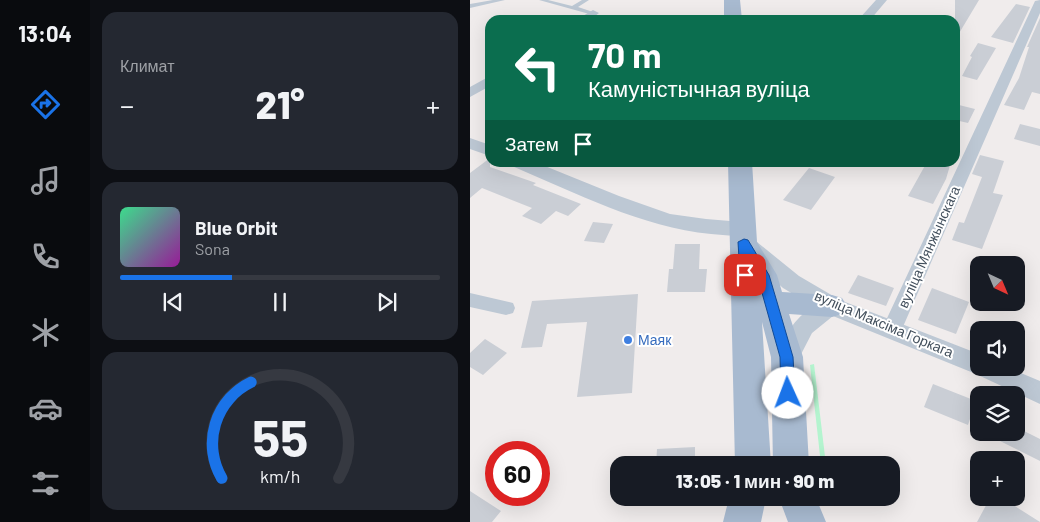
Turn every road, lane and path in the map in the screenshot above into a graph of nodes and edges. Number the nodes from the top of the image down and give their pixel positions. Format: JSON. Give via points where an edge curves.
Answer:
{"nodes":[{"id":1,"x":502,"y":0,"type":"edge"},
{"id":2,"x":542,"y":0,"type":"edge"},
{"id":3,"x":586,"y":0,"type":"edge"},
{"id":4,"x":732,"y":0,"type":"edge"},
{"id":5,"x":882,"y":0,"type":"edge"},
{"id":6,"x":1037,"y":1,"type":"edge"},
{"id":7,"x":470,"y":6,"type":"edge"},
{"id":8,"x":573,"y":8,"type":"junction"},
{"id":9,"x":593,"y":13,"type":"joint"},
{"id":10,"x":590,"y":15,"type":"edge"},
{"id":11,"x":733,"y":15,"type":"edge"},
{"id":12,"x":868,"y":15,"type":"edge"},
{"id":13,"x":485,"y":83,"type":"edge"},
{"id":14,"x":470,"y":93,"type":"edge"},
{"id":15,"x":470,"y":143,"type":"edge"},
{"id":16,"x":485,"y":149,"type":"edge"},
{"id":17,"x":530,"y":167,"type":"edge"},
{"id":18,"x":740,"y":167,"type":"edge"},
{"id":19,"x":743,"y":236,"type":"junction"},
{"id":20,"x":470,"y":300,"type":"edge"},
{"id":21,"x":759,"y":302,"type":"junction"},
{"id":22,"x":832,"y":306,"type":"junction"},
{"id":23,"x":506,"y":308,"type":"dead end"},
{"id":24,"x":892,"y":329,"type":"junction"},
{"id":25,"x":787,"y":357,"type":"junction"},
{"id":26,"x":970,"y":361,"type":"edge"},
{"id":27,"x":1003,"y":376,"type":"edge"},
{"id":28,"x":1040,"y":392,"type":"edge"},
{"id":29,"x":753,"y":456,"type":"edge"},
{"id":30,"x":792,"y":456,"type":"edge"},
{"id":31,"x":746,"y":506,"type":"edge"},
{"id":32,"x":755,"y":506,"type":"edge"},
{"id":33,"x":795,"y":506,"type":"edge"},
{"id":34,"x":801,"y":506,"type":"edge"},
{"id":35,"x":742,"y":522,"type":"edge"},
{"id":36,"x":756,"y":522,"type":"edge"},
{"id":37,"x":796,"y":522,"type":"edge"},
{"id":38,"x":807,"y":522,"type":"edge"}],
"edges":[{"from":1,"to":7,"type":"lane"},
{"from":2,"to":8,"type":"lane"},
{"from":3,"to":8,"type":"lane"},
{"from":4,"to":11,"type":"main road"},
{"from":5,"to":12,"type":"street"},
{"from":6,"to":24,"type":"street","name":"вуліца Мянжынскага"},
{"from":8,"to":9,"type":"lane"},
{"from":9,"to":10,"type":"street"},
{"from":13,"to":14,"type":"street"},
{"from":15,"to":16,"type":"street"},
{"from":17,"to":19,"type":"street","via":[[669,220]]},
{"from":18,"to":19,"type":"main road"},
{"from":19,"to":21,"type":"main road"},
{"from":19,"to":22,"type":"street","name":"вуліца Максіма Горкага","via":[[792,282]]},
{"from":20,"to":23,"type":"street"},
{"from":21,"to":22,"type":"main road"},
{"from":21,"to":25,"type":"main road"},
{"from":21,"to":29,"type":"main road"},
{"from":22,"to":24,"type":"street","name":"вуліца Максіма Горкага"},
{"from":22,"to":25,"type":"street","via":[[796,334]]},
{"from":24,"to":26,"type":"street","name":"вуліца Максіма Горкага"},
{"from":25,"to":30,"type":"main road"},
{"from":27,"to":28,"type":"street"},
{"from":31,"to":35,"type":"main road"},
{"from":32,"to":36,"type":"main road"},
{"from":33,"to":37,"type":"main road"},
{"from":34,"to":38,"type":"main road"}]}
